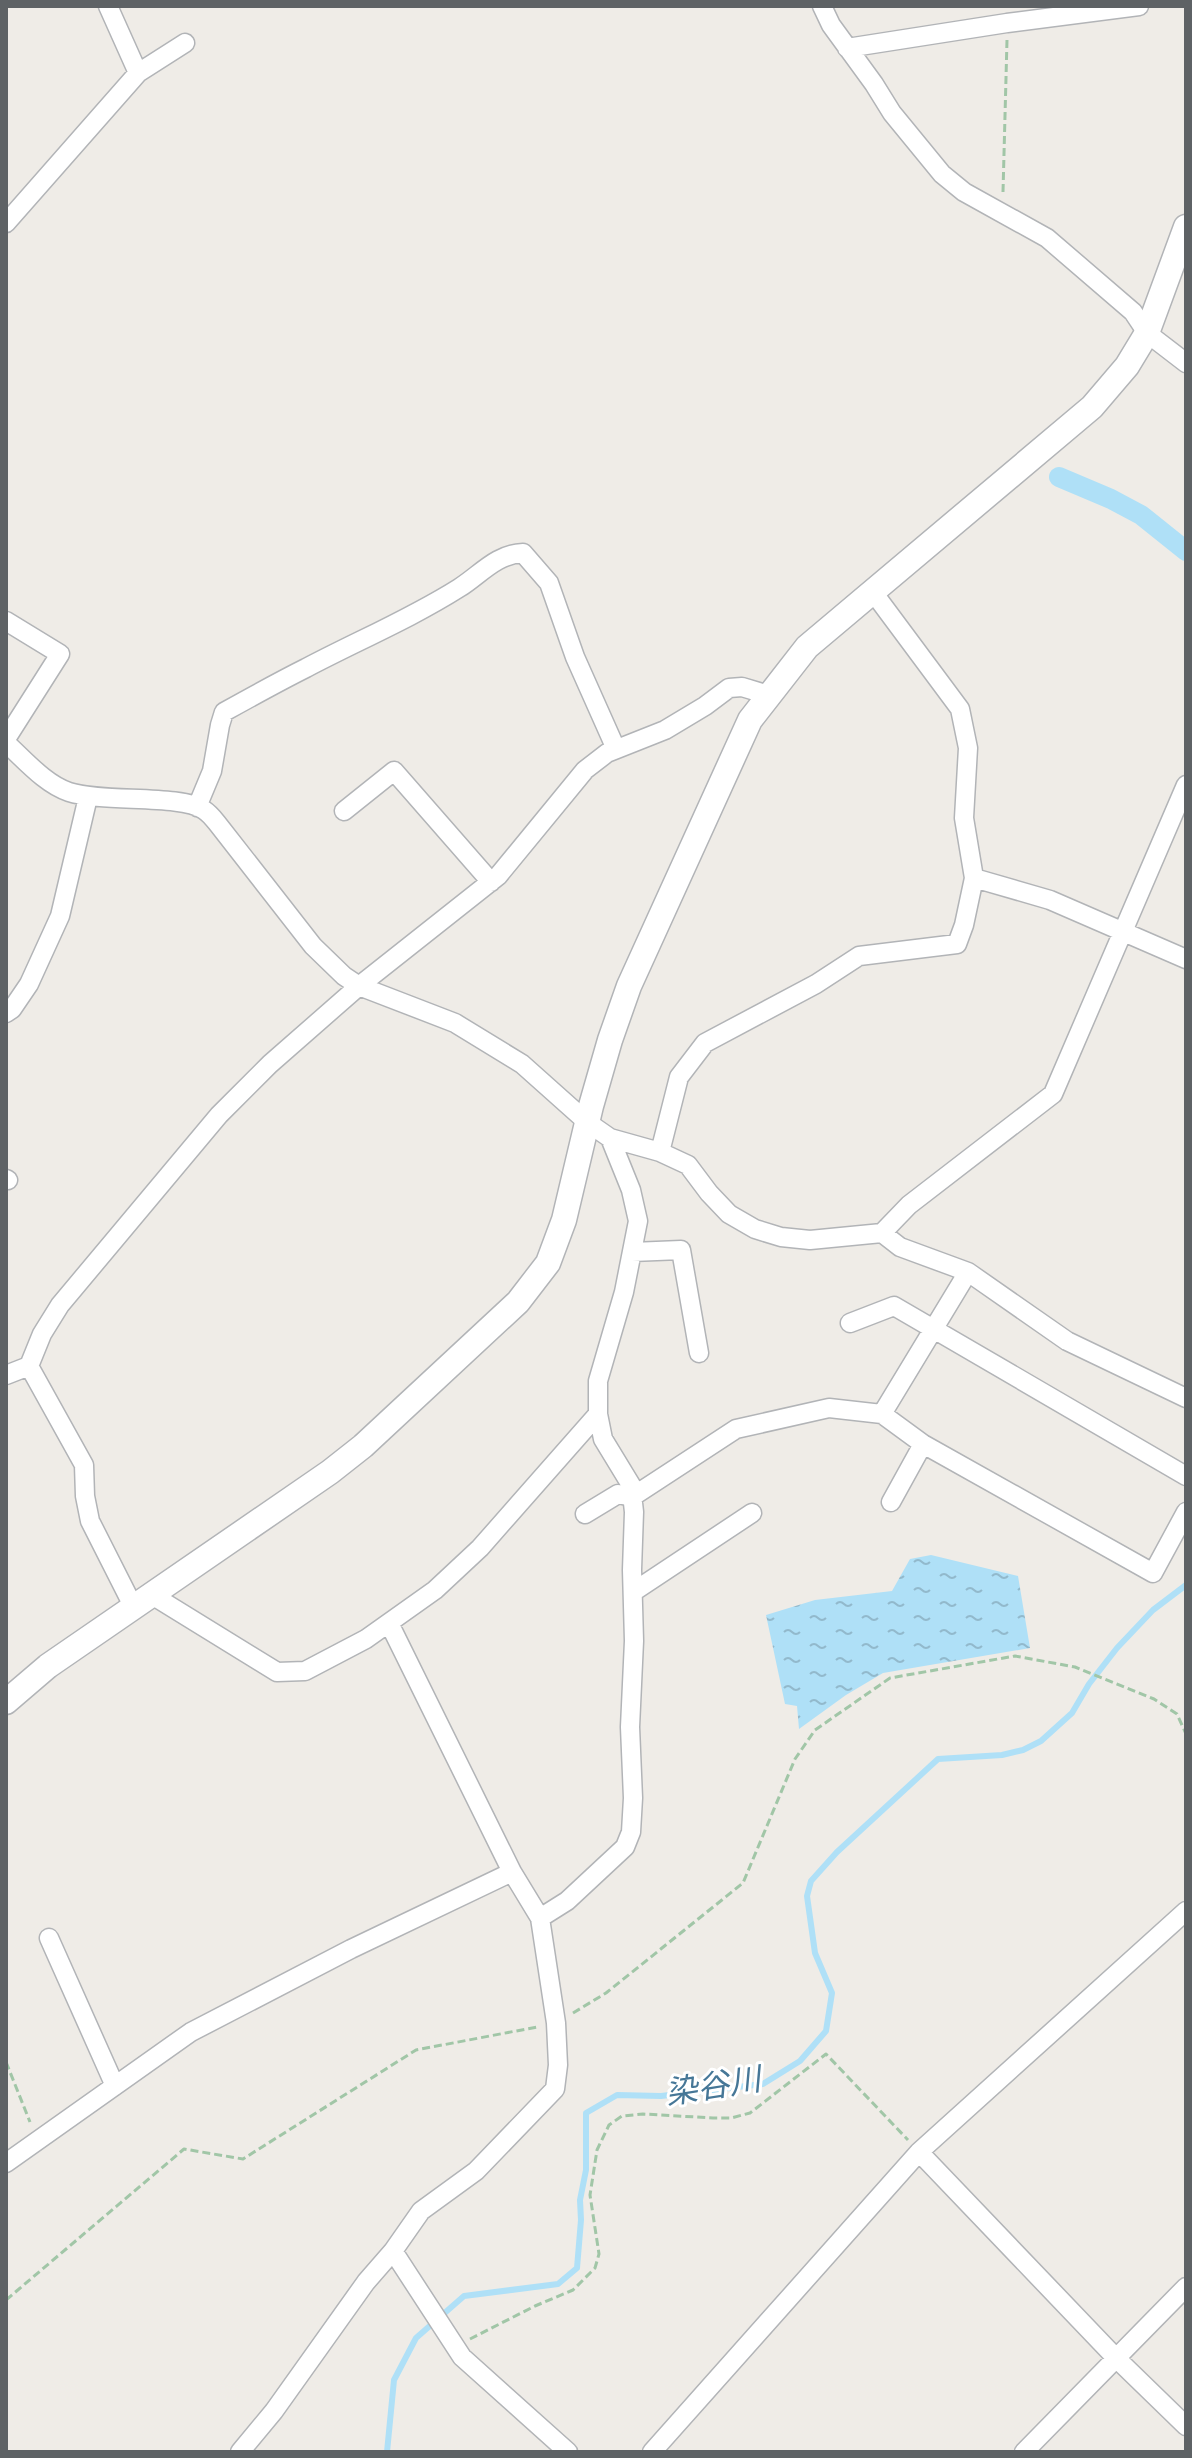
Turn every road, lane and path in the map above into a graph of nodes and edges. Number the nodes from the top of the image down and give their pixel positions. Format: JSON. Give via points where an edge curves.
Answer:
{"nodes":[{"id":1,"x":108,"y":6,"type":"edge"},
{"id":2,"x":822,"y":6,"type":"edge"},
{"id":3,"x":1139,"y":6,"type":"edge"},
{"id":4,"x":1007,"y":23,"type":"junction"},
{"id":5,"x":185,"y":43,"type":"dead end"},
{"id":6,"x":847,"y":48,"type":"junction"},
{"id":7,"x":138,"y":73,"type":"junction"},
{"id":8,"x":1002,"y":212,"type":"junction"},
{"id":9,"x":6,"y":223,"type":"edge"},
{"id":10,"x":1186,"y":227,"type":"edge"},
{"id":11,"x":1147,"y":333,"type":"junction"},
{"id":12,"x":1186,"y":363,"type":"edge"},
{"id":13,"x":873,"y":592,"type":"junction"},
{"id":14,"x":6,"y":621,"type":"edge"},
{"id":15,"x":769,"y":695,"type":"junction"},
{"id":16,"x":6,"y":741,"type":"edge"},
{"id":17,"x":616,"y":749,"type":"junction"},
{"id":18,"x":1186,"y":785,"type":"edge"},
{"id":19,"x":88,"y":797,"type":"junction"},
{"id":20,"x":197,"y":807,"type":"junction"},
{"id":21,"x":344,"y":811,"type":"dead end"},
{"id":22,"x":974,"y":878,"type":"junction"},
{"id":23,"x":491,"y":882,"type":"junction"},
{"id":24,"x":1123,"y":933,"type":"junction"},
{"id":25,"x":1186,"y":959,"type":"edge"},
{"id":26,"x":359,"y":986,"type":"junction"},
{"id":27,"x":6,"y":1013,"type":"edge"},
{"id":28,"x":587,"y":1122,"type":"junction"},
{"id":29,"x":610,"y":1138,"type":"junction"},
{"id":30,"x":660,"y":1152,"type":"junction"},
{"id":31,"x":882,"y":1233,"type":"junction"},
{"id":32,"x":632,"y":1252,"type":"junction"},
{"id":33,"x":968,"y":1272,"type":"junction"},
{"id":34,"x":850,"y":1323,"type":"dead end"},
{"id":35,"x":934,"y":1329,"type":"junction"},
{"id":36,"x":699,"y":1353,"type":"dead end"},
{"id":37,"x":29,"y":1366,"type":"junction"},
{"id":38,"x":6,"y":1375,"type":"edge"},
{"id":39,"x":1186,"y":1398,"type":"edge"},
{"id":40,"x":598,"y":1414,"type":"junction"},
{"id":41,"x":882,"y":1414,"type":"junction"},
{"id":42,"x":923,"y":1444,"type":"junction"},
{"id":43,"x":1186,"y":1476,"type":"edge"},
{"id":44,"x":632,"y":1497,"type":"junction"},
{"id":45,"x":891,"y":1502,"type":"dead end"},
{"id":46,"x":1186,"y":1512,"type":"edge"},
{"id":47,"x":752,"y":1513,"type":"dead end"},
{"id":48,"x":585,"y":1514,"type":"dead end"},
{"id":49,"x":633,"y":1592,"type":"junction"},
{"id":50,"x":143,"y":1600,"type":"junction"},
{"id":51,"x":389,"y":1623,"type":"junction"},
{"id":52,"x":6,"y":1702,"type":"edge"},
{"id":53,"x":1186,"y":1734,"type":"edge"},
{"id":54,"x":512,"y":1872,"type":"junction"},
{"id":55,"x":1186,"y":1911,"type":"edge"},
{"id":56,"x":540,"y":1918,"type":"junction"},
{"id":57,"x":49,"y":1938,"type":"dead end"},
{"id":58,"x":556,"y":2023,"type":"junction"},
{"id":59,"x":6,"y":2062,"type":"edge"},
{"id":60,"x":115,"y":2086,"type":"junction"},
{"id":61,"x":37,"y":2141,"type":"junction"},
{"id":62,"x":919,"y":2152,"type":"junction"},
{"id":63,"x":6,"y":2163,"type":"edge"},
{"id":64,"x":393,"y":2251,"type":"junction"},
{"id":65,"x":1186,"y":2287,"type":"edge"},
{"id":66,"x":6,"y":2300,"type":"edge"},
{"id":67,"x":456,"y":2347,"type":"junction"},
{"id":68,"x":1116,"y":2358,"type":"junction"},
{"id":69,"x":1186,"y":2426,"type":"edge"},
{"id":70,"x":240,"y":2452,"type":"edge"},
{"id":71,"x":568,"y":2452,"type":"edge"},
{"id":72,"x":652,"y":2452,"type":"edge"},
{"id":73,"x":1024,"y":2452,"type":"edge"}],
"edges":[{"from":1,"to":7,"type":"street"},
{"from":2,"to":6,"type":"street"},
{"from":3,"to":4,"type":"street"},
{"from":4,"to":6,"type":"street"},
{"from":4,"to":8,"type":"path"},
{"from":5,"to":7,"type":"street"},
{"from":6,"to":8,"type":"street","via":[[942,174]]},
{"from":7,"to":9,"type":"street"},
{"from":8,"to":11,"type":"street","via":[[1047,238],[1133,312]]},
{"from":10,"to":11,"type":"street"},
{"from":11,"to":12,"type":"street"},
{"from":11,"to":13,"type":"street","via":[[1092,407]]},
{"from":13,"to":15,"type":"street","via":[[807,647]]},
{"from":13,"to":22,"type":"street","via":[[960,709],[968,748],[964,818]]},
{"from":14,"to":16,"type":"street","via":[[60,654]]},
{"from":15,"to":17,"type":"street","via":[[729,688],[665,730]]},
{"from":15,"to":28,"type":"street","via":[[738,744],[629,986]]},
{"from":16,"to":19,"type":"street","via":[[55,786]]},
{"from":17,"to":20,"type":"street","via":[[549,583],[523,553],[513,553],[430,606],[224,712],[212,771]]},
{"from":17,"to":23,"type":"street","via":[[585,770]]},
{"from":18,"to":24,"type":"street"},
{"from":19,"to":20,"type":"street"},
{"from":19,"to":27,"type":"street","via":[[60,916],[29,984]]},
{"from":20,"to":26,"type":"street","via":[[217,823],[313,946]]},
{"from":21,"to":23,"type":"street","via":[[394,771]]},
{"from":22,"to":24,"type":"street","via":[[1050,900]]},
{"from":22,"to":30,"type":"street","via":[[957,944],[859,956],[705,1043],[679,1077]]},
{"from":23,"to":26,"type":"street"},
{"from":24,"to":25,"type":"street"},
{"from":24,"to":31,"type":"street","via":[[1053,1094],[909,1205]]},
{"from":26,"to":28,"type":"street","via":[[455,1023],[522,1064]]},
{"from":26,"to":37,"type":"street","via":[[219,1115],[60,1305]]},
{"from":28,"to":29,"type":"street"},
{"from":28,"to":50,"type":"street","via":[[548,1263],[518,1302],[363,1446]]},
{"from":29,"to":30,"type":"street"},
{"from":29,"to":32,"type":"street","via":[[638,1221]]},
{"from":30,"to":31,"type":"street","via":[[688,1165],[729,1214],[755,1229],[810,1240]]},
{"from":31,"to":33,"type":"street","via":[[900,1247]]},
{"from":32,"to":36,"type":"street","via":[[681,1250]]},
{"from":32,"to":40,"type":"street","via":[[598,1381]]},
{"from":33,"to":35,"type":"street"},
{"from":33,"to":39,"type":"street","via":[[1067,1341]]},
{"from":34,"to":35,"type":"street","via":[[894,1306]]},
{"from":35,"to":41,"type":"street"},
{"from":35,"to":43,"type":"street"},
{"from":37,"to":38,"type":"street"},
{"from":37,"to":50,"type":"street","via":[[84,1465],[90,1521]]},
{"from":40,"to":44,"type":"street","via":[[603,1439],[631,1485]]},
{"from":40,"to":51,"type":"street","via":[[480,1548]]},
{"from":41,"to":42,"type":"street"},
{"from":41,"to":44,"type":"street","via":[[829,1408],[736,1429]]},
{"from":42,"to":45,"type":"street"},
{"from":42,"to":46,"type":"street","via":[[1153,1573]]},
{"from":44,"to":48,"type":"street","via":[[618,1494]]},
{"from":44,"to":49,"type":"street"},
{"from":47,"to":49,"type":"street"},
{"from":49,"to":56,"type":"street","via":[[631,1832],[625,1847],[567,1901]]},
{"from":50,"to":51,"type":"street","via":[[277,1672],[305,1671]]},
{"from":50,"to":52,"type":"street"},
{"from":51,"to":54,"type":"street"},
{"from":53,"to":58,"type":"path","via":[[1177,1714],[1154,1699],[1075,1667],[1015,1656],[890,1678],[815,1730],[795,1759],[743,1883],[606,1993]]},
{"from":54,"to":56,"type":"street"},
{"from":54,"to":60,"type":"street","via":[[191,2032]]},
{"from":55,"to":62,"type":"street"},
{"from":56,"to":58,"type":"street"},
{"from":57,"to":60,"type":"street"},
{"from":58,"to":64,"type":"street","via":[[555,2089],[476,2171],[421,2211]]},
{"from":58,"to":66,"type":"path","via":[[416,2050],[243,2159],[184,2149]]},
{"from":59,"to":61,"type":"path"},
{"from":60,"to":61,"type":"street"},
{"from":61,"to":63,"type":"street"},
{"from":62,"to":67,"type":"path","via":[[826,2054],[750,2113],[722,2118],[622,2116],[609,2125],[597,2150],[590,2195],[599,2254],[595,2268],[573,2290]]},
{"from":62,"to":68,"type":"street"},
{"from":62,"to":72,"type":"street"},
{"from":64,"to":67,"type":"street"},
{"from":64,"to":70,"type":"street"},
{"from":65,"to":68,"type":"street"},
{"from":67,"to":71,"type":"street"},
{"from":68,"to":69,"type":"street"},
{"from":68,"to":73,"type":"street"}]}
